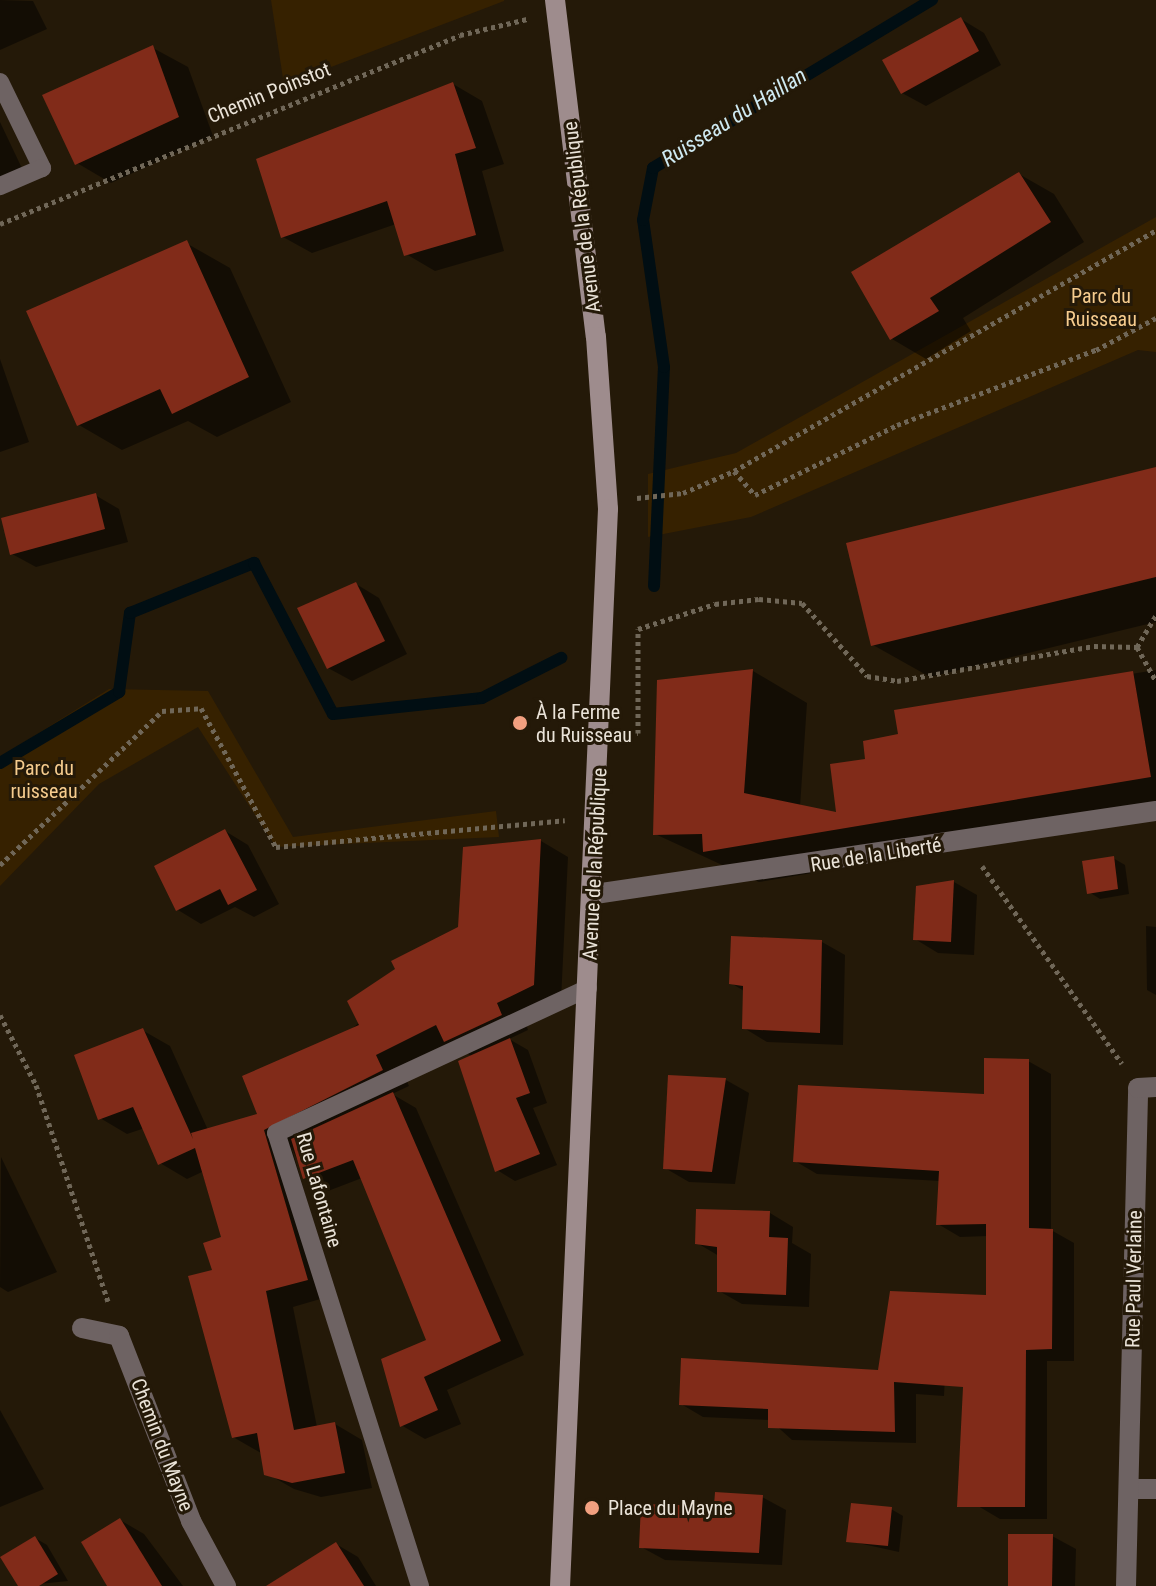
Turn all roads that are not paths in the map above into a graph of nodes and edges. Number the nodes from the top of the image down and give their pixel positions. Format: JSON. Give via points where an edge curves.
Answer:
{"nodes":[{"id":1,"x":556,"y":6,"type":"edge"},
{"id":2,"x":0,"y":82,"type":"edge"},
{"id":3,"x":0,"y":186,"type":"edge"},
{"id":4,"x":1156,"y":811,"type":"edge"},
{"id":5,"x":595,"y":894,"type":"junction"},
{"id":6,"x":588,"y":988,"type":"junction"},
{"id":7,"x":1147,"y":1088,"type":"edge"},
{"id":8,"x":82,"y":1328,"type":"dead end"},
{"id":9,"x":1130,"y":1489,"type":"junction"},
{"id":10,"x":1156,"y":1489,"type":"edge"},
{"id":11,"x":226,"y":1586,"type":"edge"},
{"id":12,"x":420,"y":1586,"type":"edge"},
{"id":13,"x":560,"y":1586,"type":"edge"},
{"id":14,"x":1126,"y":1586,"type":"edge"}],
"edges":[{"from":1,"to":5,"type":"street","name":"Avenue de la République","via":[[596,337],[608,509]]},
{"from":2,"to":3,"type":"lane","via":[[42,168]]},
{"from":4,"to":5,"type":"street","name":"Rue de la Liberté"},
{"from":5,"to":6,"type":"street","name":"Avenue de la République"},
{"from":6,"to":12,"type":"lane","name":"Rue Lafontaine","via":[[276,1133]]},
{"from":6,"to":13,"type":"street","name":"Avenue de la République"},
{"from":7,"to":9,"type":"street","name":"Rue Paul Verlaine"},
{"from":8,"to":11,"type":"street","name":"Chemin du Mayne","via":[[119,1336],[191,1521]]},
{"from":9,"to":10,"type":"street"},
{"from":9,"to":14,"type":"street","name":"Rue Paul Verlaine"}]}
